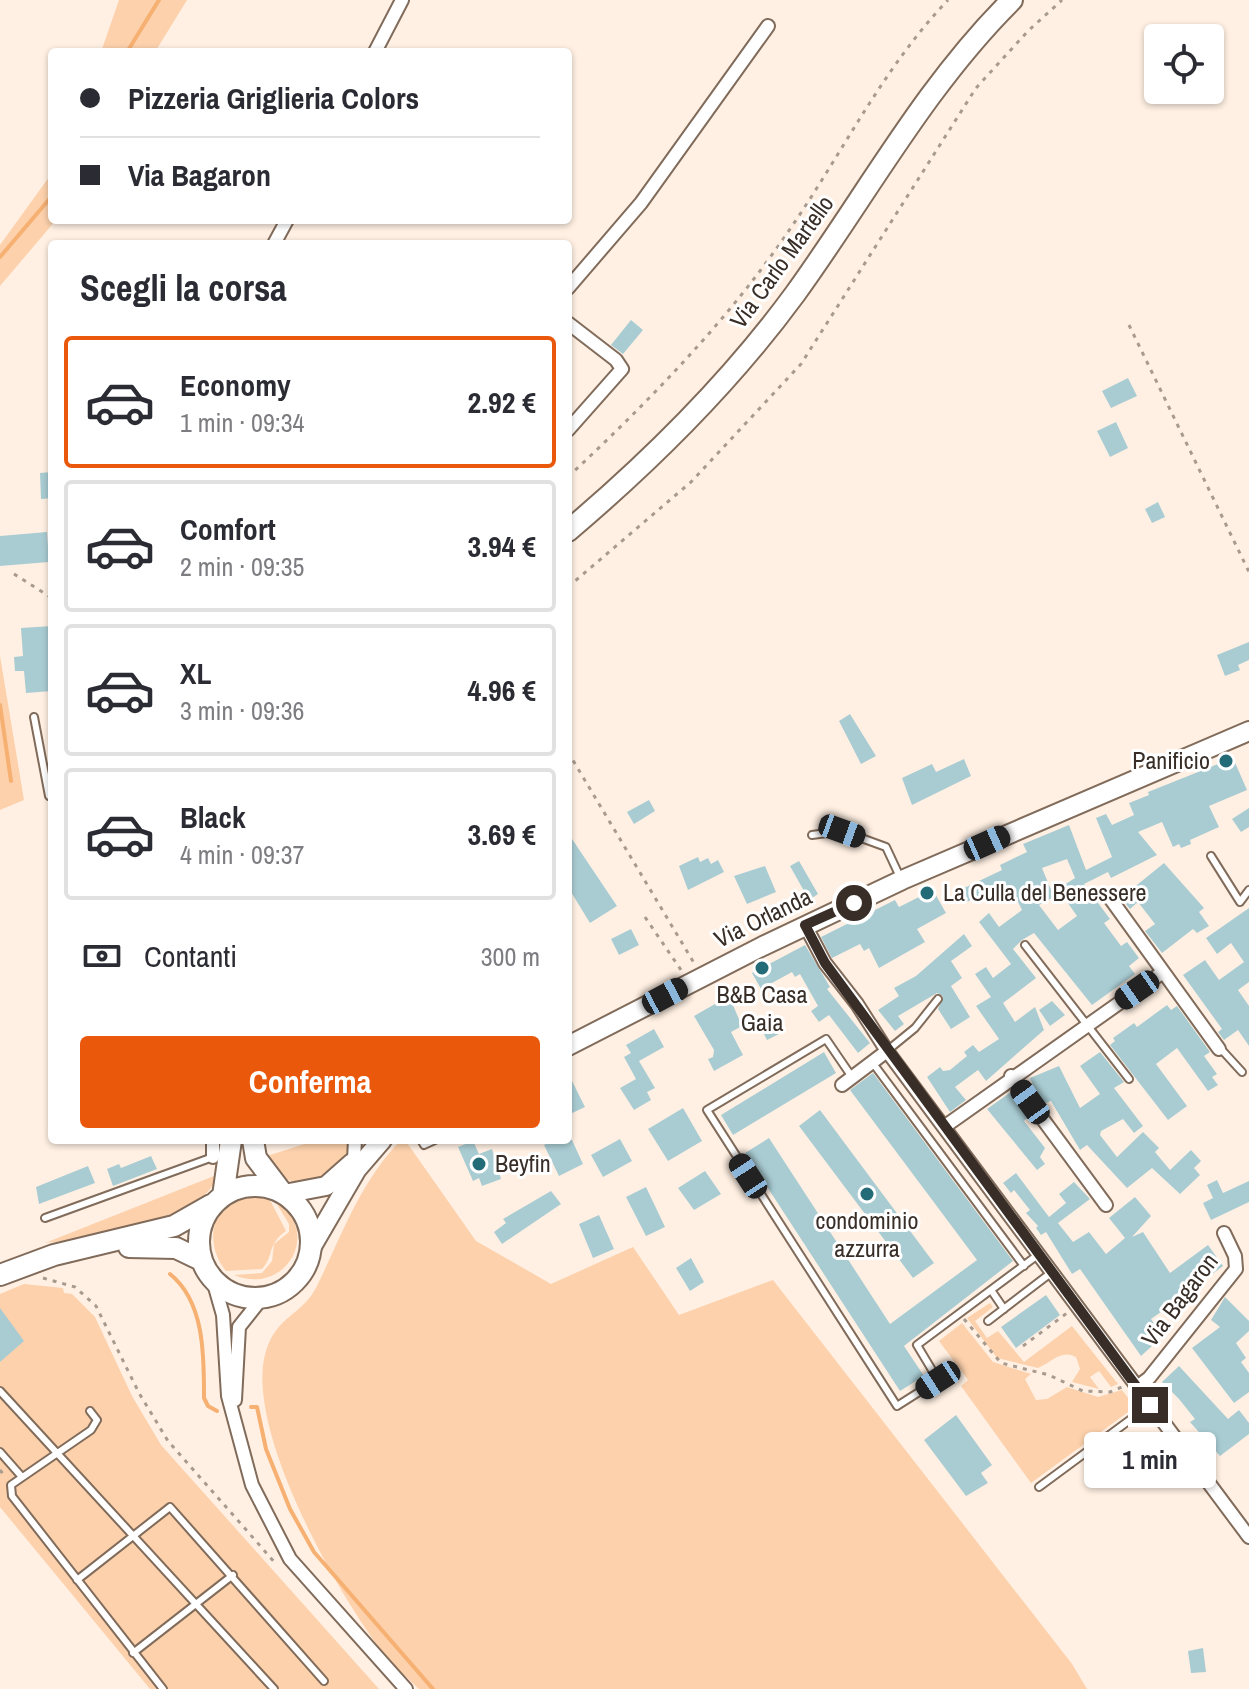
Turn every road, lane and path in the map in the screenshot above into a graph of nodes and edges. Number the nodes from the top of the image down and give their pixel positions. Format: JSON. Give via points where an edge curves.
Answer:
{"nodes":[{"id":1,"x":402,"y":0,"type":"edge"},
{"id":2,"x":948,"y":0,"type":"edge"},
{"id":3,"x":1012,"y":0,"type":"edge"},
{"id":4,"x":1062,"y":0,"type":"edge"},
{"id":5,"x":768,"y":26,"type":"dead end"},
{"id":6,"x":377,"y":48,"type":"edge"},
{"id":7,"x":572,"y":283,"type":"edge"},
{"id":8,"x":1129,"y":325,"type":"dead end"},
{"id":9,"x":572,"y":326,"type":"edge"},
{"id":10,"x":572,"y":425,"type":"edge"},
{"id":11,"x":572,"y":473,"type":"edge"},
{"id":12,"x":572,"y":528,"type":"edge"},
{"id":13,"x":1249,"y":572,"type":"edge"},
{"id":14,"x":14,"y":574,"type":"dead end"},
{"id":15,"x":572,"y":584,"type":"edge"},
{"id":16,"x":48,"y":595,"type":"edge"},
{"id":17,"x":34,"y":717,"type":"dead end"},
{"id":18,"x":1249,"y":731,"type":"edge"},
{"id":19,"x":572,"y":759,"type":"edge"},
{"id":20,"x":48,"y":791,"type":"edge"},
{"id":21,"x":812,"y":835,"type":"dead end"},
{"id":22,"x":1211,"y":856,"type":"dead end"},
{"id":23,"x":902,"y":880,"type":"junction"},
{"id":24,"x":1249,"y":890,"type":"edge"},
{"id":25,"x":1110,"y":898,"type":"dead end"},
{"id":26,"x":645,"y":917,"type":"dead end"},
{"id":27,"x":805,"y":925,"type":"junction"},
{"id":28,"x":1025,"y":945,"type":"dead end"},
{"id":29,"x":1163,"y":972,"type":"junction"},
{"id":30,"x":696,"y":980,"type":"junction"},
{"id":31,"x":938,"y":999,"type":"dead end"},
{"id":32,"x":1086,"y":1026,"type":"junction"},
{"id":33,"x":572,"y":1044,"type":"edge"},
{"id":34,"x":1219,"y":1049,"type":"joint"},
{"id":35,"x":887,"y":1051,"type":"junction"},
{"id":36,"x":872,"y":1062,"type":"junction"},
{"id":37,"x":1242,"y":1072,"type":"dead end"},
{"id":38,"x":1011,"y":1076,"type":"junction"},
{"id":39,"x":1129,"y":1079,"type":"dead end"},
{"id":40,"x":847,"y":1081,"type":"joint"},
{"id":41,"x":944,"y":1127,"type":"junction"},
{"id":42,"x":213,"y":1144,"type":"edge"},
{"id":43,"x":230,"y":1144,"type":"edge"},
{"id":44,"x":254,"y":1144,"type":"edge"},
{"id":45,"x":355,"y":1144,"type":"edge"},
{"id":46,"x":368,"y":1144,"type":"edge"},
{"id":47,"x":379,"y":1144,"type":"edge"},
{"id":48,"x":213,"y":1157,"type":"joint"},
{"id":49,"x":354,"y":1159,"type":"junction"},
{"id":50,"x":284,"y":1194,"type":"junction"},
{"id":51,"x":219,"y":1199,"type":"junction"},
{"id":52,"x":1106,"y":1205,"type":"dead end"},
{"id":53,"x":45,"y":1218,"type":"dead end"},
{"id":54,"x":1224,"y":1233,"type":"dead end"},
{"id":55,"x":311,"y":1248,"type":"junction"},
{"id":56,"x":78,"y":1250,"type":"junction"},
{"id":57,"x":1039,"y":1254,"type":"junction"},
{"id":58,"x":201,"y":1260,"type":"junction"},
{"id":59,"x":1024,"y":1266,"type":"junction"},
{"id":60,"x":1052,"y":1272,"type":"junction"},
{"id":61,"x":0,"y":1275,"type":"edge"},
{"id":62,"x":33,"y":1280,"type":"dead end"},
{"id":63,"x":213,"y":1280,"type":"junction"},
{"id":64,"x":991,"y":1290,"type":"junction"},
{"id":65,"x":262,"y":1298,"type":"junction"},
{"id":66,"x":1004,"y":1309,"type":"junction"},
{"id":67,"x":960,"y":1313,"type":"junction"},
{"id":68,"x":1067,"y":1313,"type":"dead end"},
{"id":69,"x":988,"y":1321,"type":"dead end"},
{"id":70,"x":1023,"y":1346,"type":"dead end"},
{"id":71,"x":1122,"y":1386,"type":"dead end"},
{"id":72,"x":1137,"y":1387,"type":"junction"},
{"id":73,"x":0,"y":1391,"type":"edge"},
{"id":74,"x":1150,"y":1405,"type":"junction"},
{"id":75,"x":90,"y":1411,"type":"dead end"},
{"id":76,"x":233,"y":1415,"type":"junction"},
{"id":77,"x":0,"y":1452,"type":"edge"},
{"id":78,"x":55,"y":1455,"type":"junction"},
{"id":79,"x":22,"y":1477,"type":"junction"},
{"id":80,"x":1039,"y":1487,"type":"dead end"},
{"id":81,"x":133,"y":1536,"type":"junction"},
{"id":82,"x":1249,"y":1537,"type":"edge"},
{"id":83,"x":233,"y":1575,"type":"junction"},
{"id":84,"x":287,"y":1575,"type":"dead end"},
{"id":85,"x":77,"y":1580,"type":"junction"},
{"id":86,"x":198,"y":1603,"type":"junction"},
{"id":87,"x":133,"y":1653,"type":"junction"},
{"id":88,"x":324,"y":1681,"type":"dead end"},
{"id":89,"x":163,"y":1689,"type":"edge"},
{"id":90,"x":274,"y":1689,"type":"edge"},
{"id":91,"x":406,"y":1689,"type":"edge"}],
"edges":[{"from":1,"to":6,"type":"street"},
{"from":2,"to":11,"type":"path","via":[[888,74],[796,220],[745,289],[690,354]]},
{"from":3,"to":12,"type":"main road","name":"Via Carlo Martello","via":[[940,84],[795,293],[718,389],[634,475]]},
{"from":4,"to":15,"type":"path","via":[[976,88],[801,364],[691,482]]},
{"from":5,"to":7,"type":"street","via":[[641,203]]},
{"from":8,"to":13,"type":"path"},
{"from":9,"to":10,"type":"street","via":[[622,369]]},
{"from":14,"to":16,"type":"path"},
{"from":17,"to":20,"type":"lane"},
{"from":18,"to":23,"type":"main road","name":"Via Orlanda"},
{"from":19,"to":30,"type":"path"},
{"from":21,"to":23,"type":"lane","via":[[842,831],[886,847]]},
{"from":22,"to":24,"type":"lane","via":[[1240,902]]},
{"from":23,"to":27,"type":"main road","name":"Via Orlanda"},
{"from":25,"to":29,"type":"street"},
{"from":26,"to":30,"type":"path"},
{"from":27,"to":30,"type":"main road","name":"Via Orlanda"},
{"from":27,"to":35,"type":"street","name":"Via Bagaron"},
{"from":28,"to":32,"type":"lane"},
{"from":29,"to":32,"type":"street"},
{"from":29,"to":34,"type":"street"},
{"from":30,"to":33,"type":"main road","name":"Via Orlanda"},
{"from":31,"to":35,"type":"lane"},
{"from":32,"to":38,"type":"street"},
{"from":32,"to":39,"type":"lane"},
{"from":34,"to":37,"type":"lane"},
{"from":35,"to":36,"type":"street"},
{"from":35,"to":41,"type":"street","name":"Via Bagaron"},
{"from":36,"to":40,"type":"street"},
{"from":36,"to":59,"type":"lane"},
{"from":38,"to":41,"type":"street"},
{"from":38,"to":52,"type":"street"},
{"from":40,"to":67,"type":"lane","via":[[826,1039],[707,1110],[897,1406],[938,1380],[917,1345]]},
{"from":41,"to":57,"type":"street","name":"Via Bagaron"},
{"from":42,"to":48,"type":"street"},
{"from":43,"to":51,"type":"main road"},
{"from":44,"to":50,"type":"main road","via":[[256,1158]]},
{"from":45,"to":49,"type":"street"},
{"from":46,"to":49,"type":"main road"},
{"from":47,"to":55,"type":"main road","via":[[357,1169]]},
{"from":48,"to":53,"type":"lane"},
{"from":49,"to":50,"type":"main road","via":[[326,1186]]},
{"from":50,"to":51,"type":"main road","via":[[253,1185]]},
{"from":50,"to":55,"type":"main road","via":[[306,1217]]},
{"from":51,"to":56,"type":"main road","via":[[174,1226]]},
{"from":51,"to":58,"type":"main road","via":[[199,1230]]},
{"from":54,"to":72,"type":"street","name":"Via Bagaron","via":[[1236,1269]]},
{"from":55,"to":65,"type":"main road","via":[[299,1278]]},
{"from":56,"to":58,"type":"main road","via":[[164,1247]]},
{"from":56,"to":61,"type":"main road"},
{"from":57,"to":59,"type":"lane"},
{"from":57,"to":60,"type":"street","name":"Via Bagaron"},
{"from":58,"to":63,"type":"main road"},
{"from":59,"to":64,"type":"lane"},
{"from":60,"to":66,"type":"lane"},
{"from":60,"to":72,"type":"street","name":"Via Bagaron"},
{"from":62,"to":84,"type":"path","via":[[67,1282],[96,1306],[168,1441]]},
{"from":63,"to":65,"type":"main road","via":[[230,1293]]},
{"from":63,"to":76,"type":"street","via":[[223,1315]]},
{"from":64,"to":66,"type":"lane"},
{"from":64,"to":67,"type":"lane"},
{"from":65,"to":76,"type":"street","via":[[239,1327]]},
{"from":66,"to":69,"type":"lane"},
{"from":67,"to":71,"type":"path","via":[[1001,1363],[1049,1375],[1083,1391],[1110,1392]]},
{"from":68,"to":70,"type":"path"},
{"from":72,"to":74,"type":"street","name":"Via Bagaron"},
{"from":73,"to":78,"type":"lane"},
{"from":74,"to":80,"type":"lane"},
{"from":74,"to":82,"type":"street","name":"Via Bagaron"},
{"from":75,"to":78,"type":"lane","via":[[97,1420],[91,1430]]},
{"from":76,"to":91,"type":"street","via":[[252,1485],[290,1559]]},
{"from":77,"to":79,"type":"lane"},
{"from":78,"to":79,"type":"lane"},
{"from":78,"to":81,"type":"lane"},
{"from":79,"to":85,"type":"lane","via":[[11,1485],[12,1496]]},
{"from":81,"to":83,"type":"lane","via":[[170,1507]]},
{"from":81,"to":85,"type":"lane"},
{"from":81,"to":86,"type":"lane"},
{"from":83,"to":86,"type":"lane"},
{"from":83,"to":88,"type":"lane"},
{"from":85,"to":87,"type":"lane"},
{"from":86,"to":87,"type":"lane"},
{"from":86,"to":90,"type":"lane"},
{"from":87,"to":89,"type":"lane"}]}
